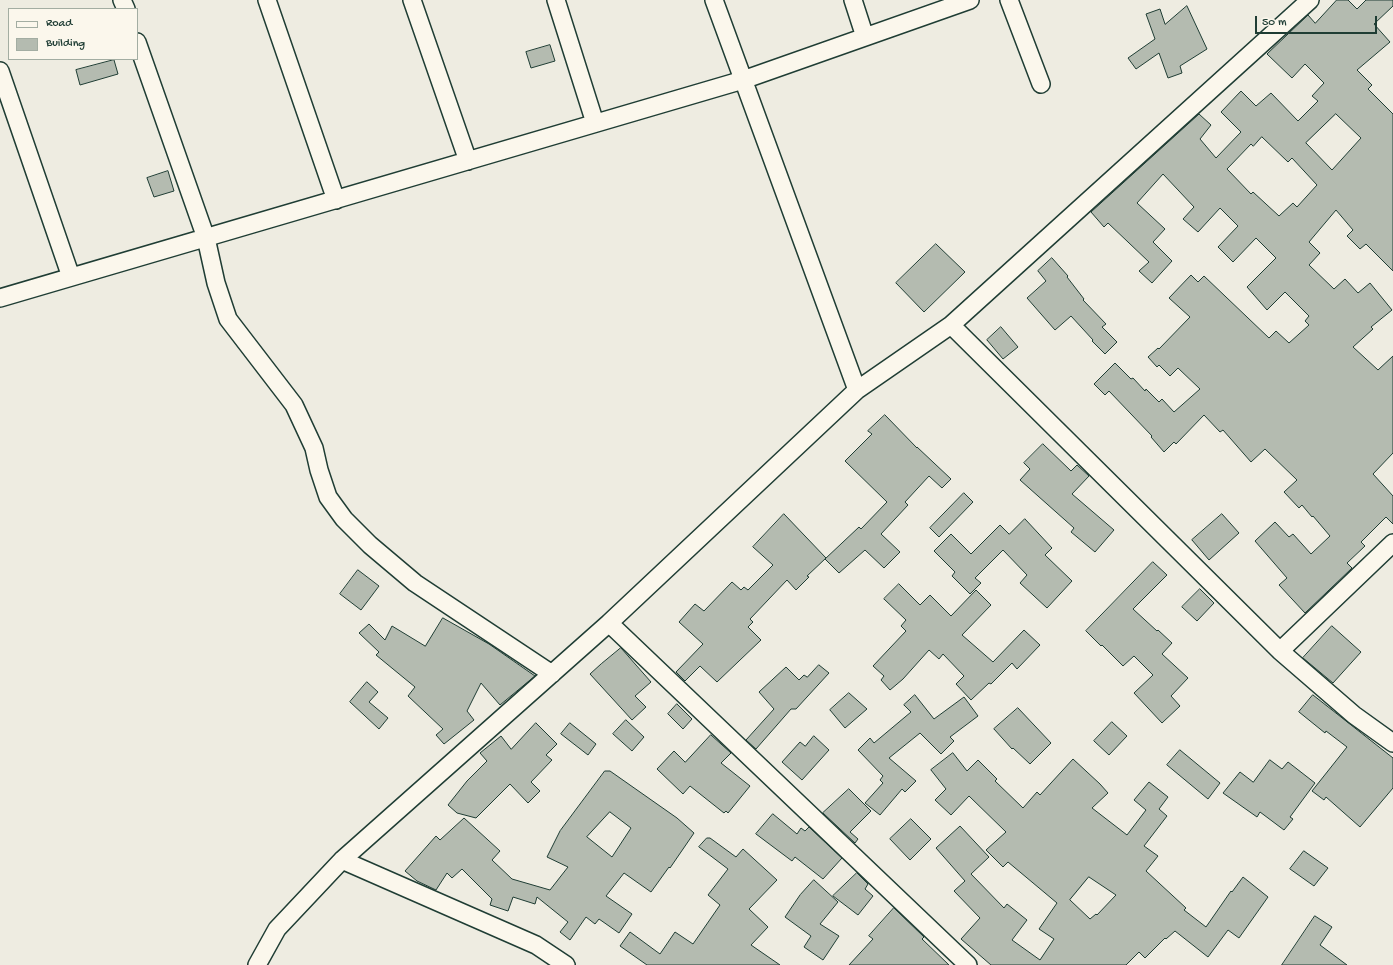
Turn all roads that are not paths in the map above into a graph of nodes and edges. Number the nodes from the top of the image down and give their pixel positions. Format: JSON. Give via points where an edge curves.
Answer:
{"nodes":[{"id":1,"x":268,"y":0,"type":"edge"},
{"id":2,"x":412,"y":0,"type":"edge"},
{"id":3,"x":556,"y":0,"type":"edge"},
{"id":4,"x":714,"y":0,"type":"edge"},
{"id":5,"x":853,"y":0,"type":"edge"},
{"id":6,"x":970,"y":0,"type":"edge"},
{"id":7,"x":1009,"y":0,"type":"edge"},
{"id":8,"x":1310,"y":0,"type":"edge"},
{"id":9,"x":865,"y":37,"type":"junction"},
{"id":10,"x":138,"y":45,"type":"edge"},
{"id":11,"x":0,"y":71,"type":"edge"},
{"id":12,"x":743,"y":80,"type":"junction"},
{"id":13,"x":1041,"y":84,"type":"dead end"},
{"id":14,"x":595,"y":123,"type":"junction"},
{"id":15,"x":468,"y":161,"type":"junction"},
{"id":16,"x":336,"y":200,"type":"junction"},
{"id":17,"x":206,"y":238,"type":"junction"},
{"id":18,"x":71,"y":277,"type":"junction"},
{"id":19,"x":0,"y":298,"type":"edge"},
{"id":20,"x":951,"y":325,"type":"junction"},
{"id":21,"x":857,"y":390,"type":"junction"},
{"id":22,"x":1393,"y":543,"type":"edge"},
{"id":23,"x":609,"y":623,"type":"junction"},
{"id":24,"x":1280,"y":651,"type":"junction"},
{"id":25,"x":552,"y":674,"type":"junction"},
{"id":26,"x":1393,"y":743,"type":"edge"},
{"id":27,"x":342,"y":860,"type":"junction"},
{"id":28,"x":258,"y":965,"type":"edge"},
{"id":29,"x":566,"y":965,"type":"edge"},
{"id":30,"x":968,"y":965,"type":"edge"}],
"edges":[{"from":1,"to":16,"type":"street"},
{"from":2,"to":15,"type":"street"},
{"from":3,"to":14,"type":"street"},
{"from":4,"to":12,"type":"street"},
{"from":5,"to":9,"type":"street"},
{"from":6,"to":9,"type":"street"},
{"from":7,"to":13,"type":"street"},
{"from":8,"to":20,"type":"street"},
{"from":9,"to":12,"type":"street"},
{"from":10,"to":17,"type":"street"},
{"from":11,"to":18,"type":"street"},
{"from":12,"to":14,"type":"street"},
{"from":12,"to":21,"type":"street"},
{"from":14,"to":15,"type":"street"},
{"from":15,"to":16,"type":"street"},
{"from":16,"to":17,"type":"street"},
{"from":17,"to":18,"type":"street"},
{"from":17,"to":25,"type":"street","via":[[216,283],[228,319],[294,405],[314,448],[328,497],[344,519],[415,583]]},
{"from":18,"to":19,"type":"street"},
{"from":20,"to":21,"type":"street"},
{"from":20,"to":24,"type":"street"},
{"from":21,"to":23,"type":"street"},
{"from":22,"to":24,"type":"street"},
{"from":23,"to":25,"type":"street"},
{"from":23,"to":30,"type":"street"},
{"from":24,"to":26,"type":"street","via":[[1354,715]]},
{"from":25,"to":27,"type":"street"},
{"from":27,"to":28,"type":"street","via":[[277,930]]},
{"from":27,"to":29,"type":"street","via":[[536,945]]}]}
